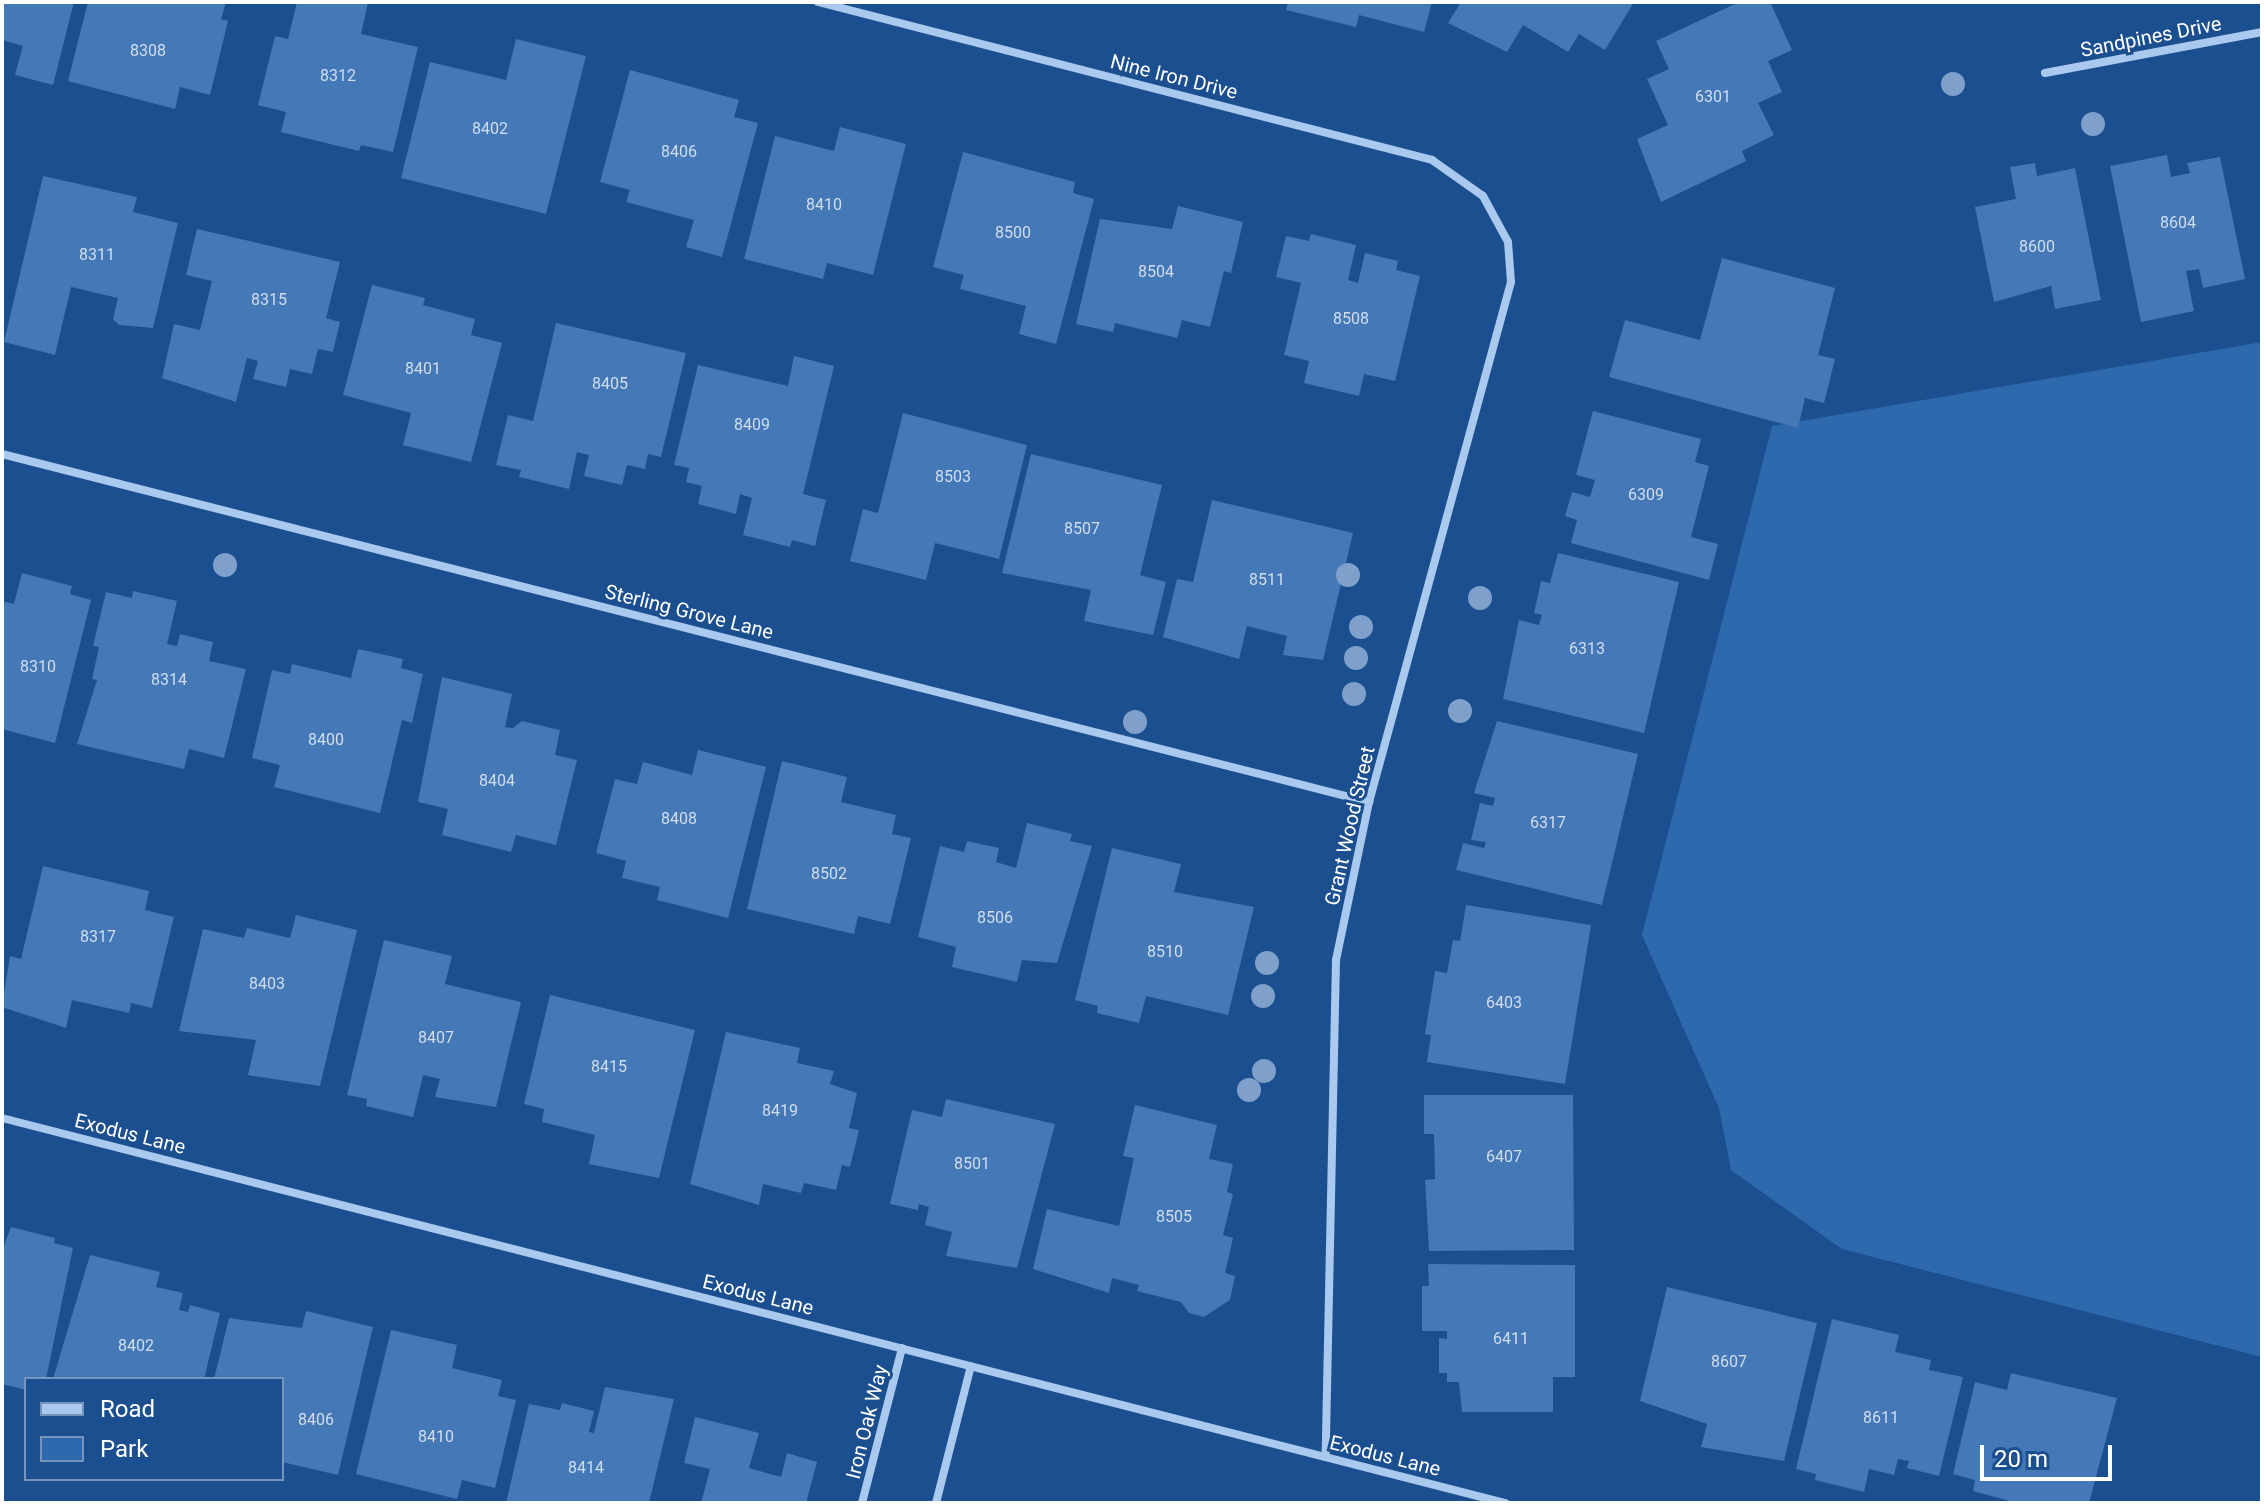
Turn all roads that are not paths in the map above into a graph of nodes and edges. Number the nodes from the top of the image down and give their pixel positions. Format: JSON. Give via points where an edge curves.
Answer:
{"nodes":[{"id":1,"x":818,"y":2,"type":"edge"},
{"id":2,"x":2262,"y":32,"type":"edge"},
{"id":3,"x":2045,"y":73,"type":"dead end"},
{"id":4,"x":1497,"y":222,"type":"joint"},
{"id":5,"x":2,"y":454,"type":"edge"},
{"id":6,"x":1369,"y":802,"type":"junction"},
{"id":7,"x":2,"y":1118,"type":"edge"},
{"id":8,"x":902,"y":1348,"type":"junction"},
{"id":9,"x":971,"y":1366,"type":"junction"},
{"id":10,"x":1326,"y":1457,"type":"junction"},
{"id":11,"x":862,"y":1503,"type":"edge"},
{"id":12,"x":936,"y":1503,"type":"edge"},
{"id":13,"x":1505,"y":1503,"type":"edge"}],
"edges":[{"from":1,"to":4,"type":"street","name":"Nine Iron Drive","via":[[1432,160],[1483,196]]},
{"from":2,"to":3,"type":"street","name":"Sandpines Drive"},
{"from":4,"to":6,"type":"street","name":"Grant Wood Street","via":[[1508,242],[1511,282]]},
{"from":5,"to":6,"type":"street","name":"Sterling Grove Lane"},
{"from":6,"to":10,"type":"street","name":"Grant Wood Street","via":[[1336,960]]},
{"from":7,"to":8,"type":"street","name":"Exodus Lane"},
{"from":8,"to":9,"type":"street","name":"Exodus Lane"},
{"from":8,"to":11,"type":"street","name":"Iron Oak Way"},
{"from":9,"to":10,"type":"street","name":"Exodus Lane"},
{"from":9,"to":12,"type":"street"},
{"from":10,"to":13,"type":"street","name":"Exodus Lane"}]}
